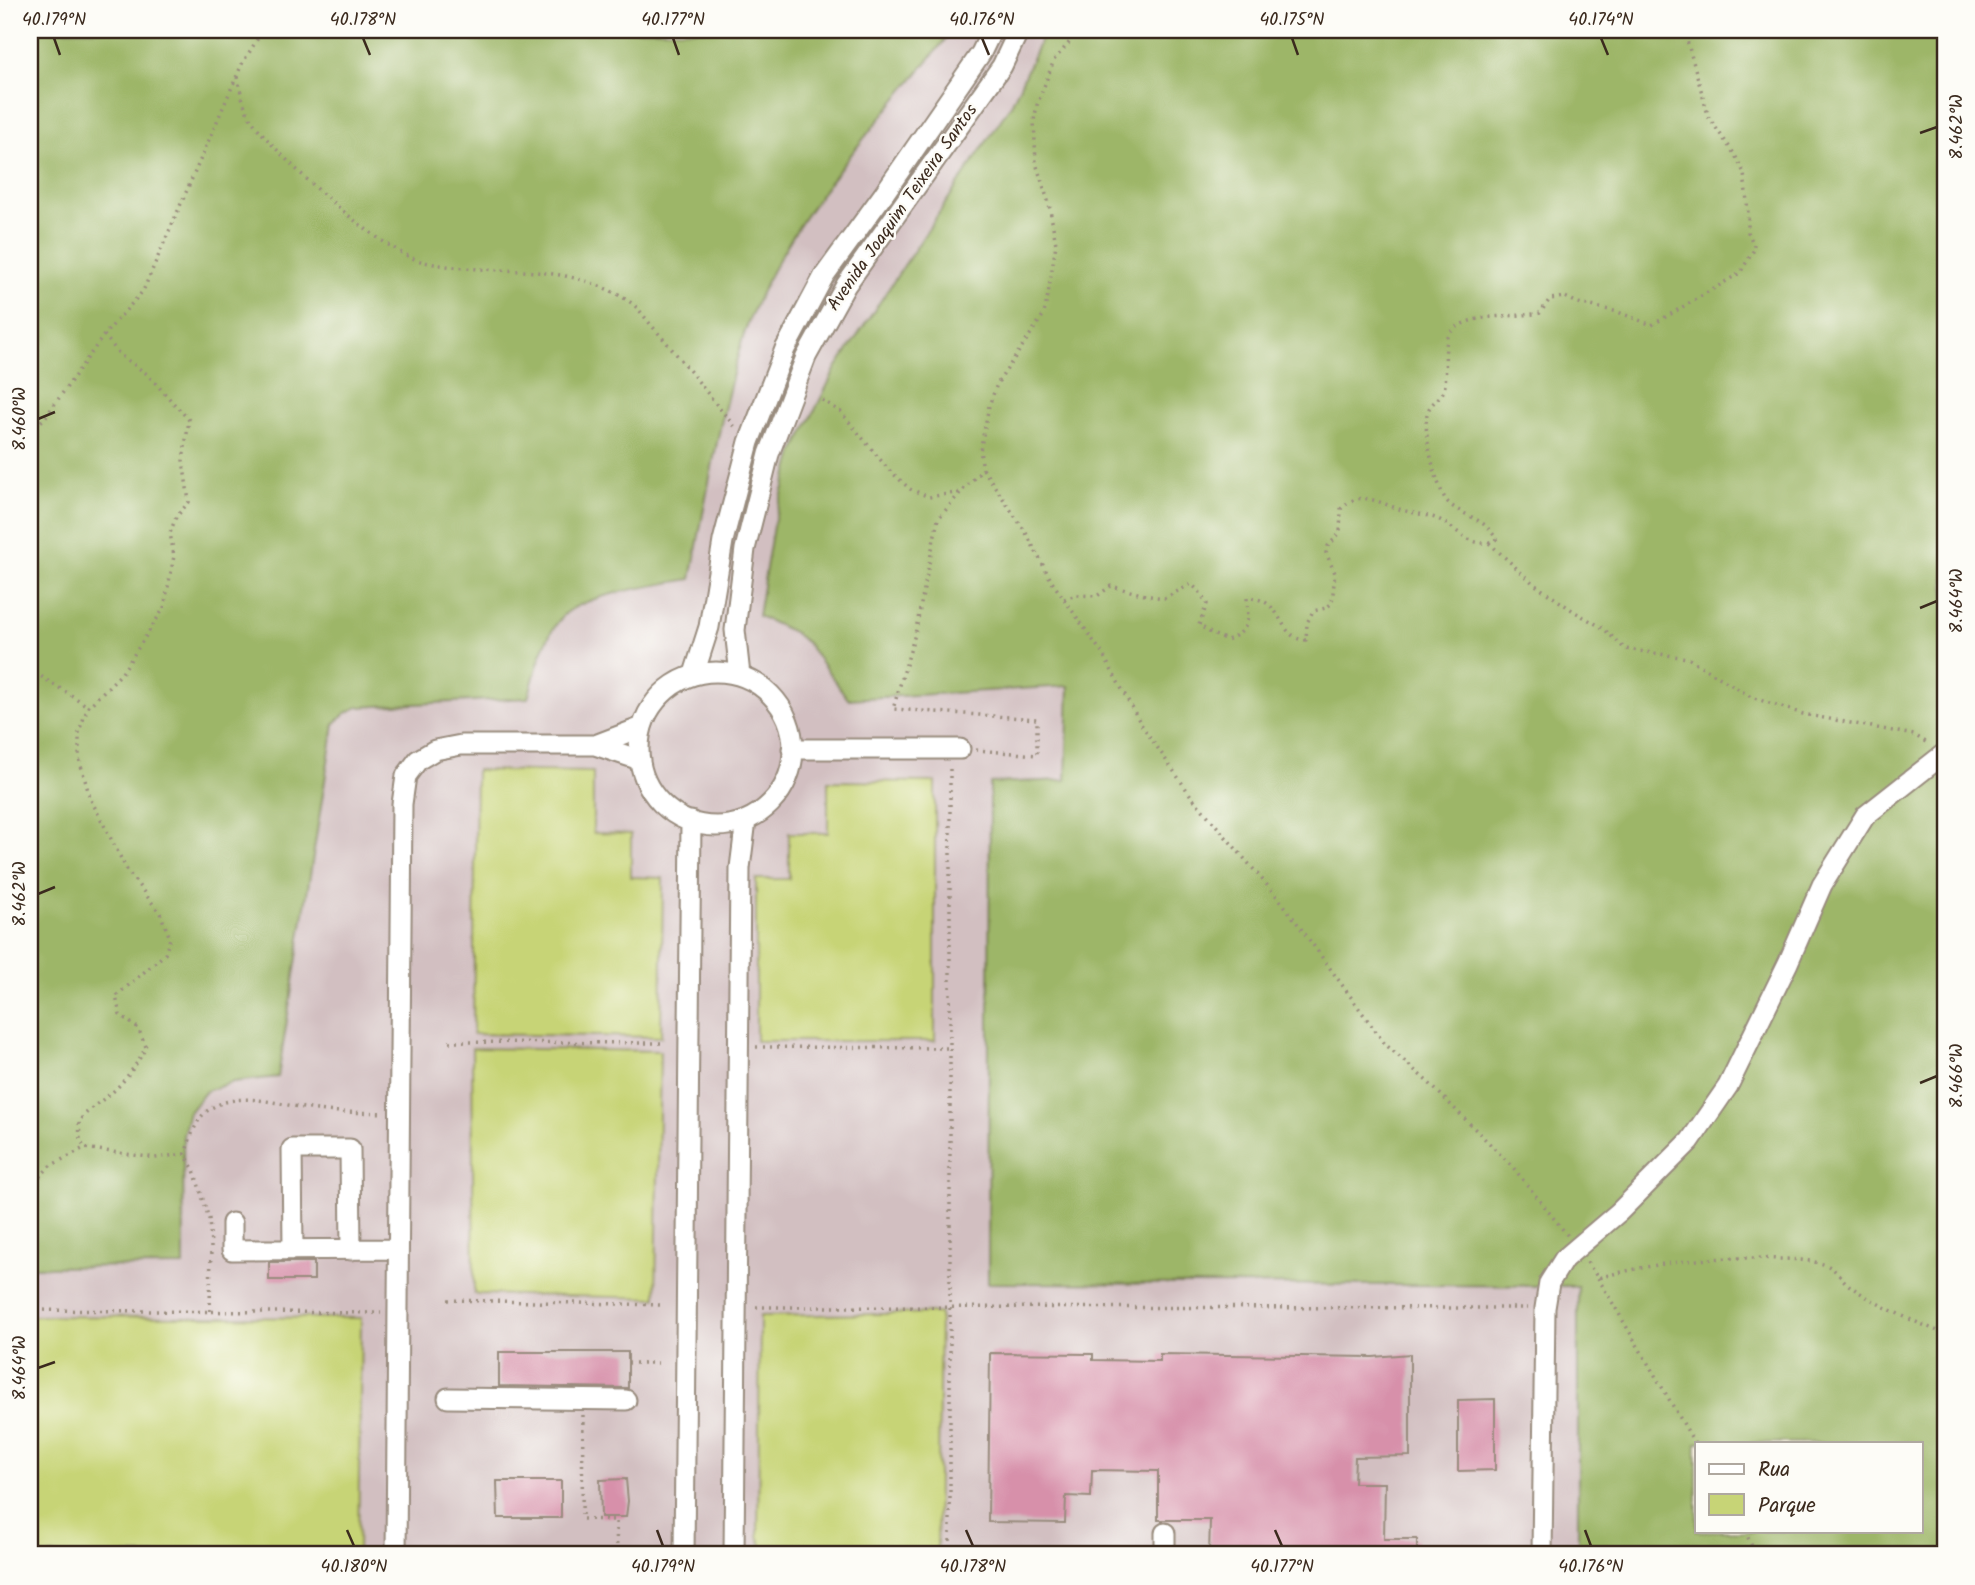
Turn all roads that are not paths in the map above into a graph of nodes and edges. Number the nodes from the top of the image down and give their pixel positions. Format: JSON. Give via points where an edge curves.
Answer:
{"nodes":[{"id":1,"x":992,"y":30,"type":"edge"},
{"id":2,"x":1019,"y":30,"type":"edge"},
{"id":3,"x":694,"y":674,"type":"junction"},
{"id":4,"x":740,"y":675,"type":"junction"},
{"id":5,"x":642,"y":727,"type":"junction"},
{"id":6,"x":595,"y":745,"type":"junction"},
{"id":7,"x":792,"y":749,"type":"junction"},
{"id":8,"x":955,"y":749,"type":"road end"},
{"id":9,"x":1942,"y":755,"type":"edge"},
{"id":10,"x":640,"y":760,"type":"junction"},
{"id":11,"x":746,"y":820,"type":"junction"},
{"id":12,"x":691,"y":821,"type":"junction"},
{"id":13,"x":232,"y":1223,"type":"dead end"},
{"id":14,"x":293,"y":1250,"type":"junction"},
{"id":15,"x":351,"y":1250,"type":"junction"},
{"id":16,"x":398,"y":1250,"type":"junction"},
{"id":17,"x":448,"y":1398,"type":"dead end"},
{"id":18,"x":626,"y":1400,"type":"dead end"},
{"id":19,"x":1165,"y":1533,"type":"dead end"},
{"id":20,"x":396,"y":1555,"type":"edge"},
{"id":21,"x":684,"y":1555,"type":"edge"},
{"id":22,"x":734,"y":1555,"type":"edge"},
{"id":23,"x":1165,"y":1555,"type":"edge"},
{"id":24,"x":1542,"y":1555,"type":"edge"}],
"edges":[{"from":1,"to":3,"type":"street","name":"Avenida Joaquim Teixeira Santos","via":[[824,276],[785,349],[749,442],[723,541],[709,627]]},
{"from":2,"to":4,"type":"street","name":"Avenida Joaquim Teixeira Santos","via":[[1002,66],[846,285],[806,357],[769,454],[745,549],[734,630]]},
{"from":3,"to":4,"type":"street"},
{"from":3,"to":5,"type":"street","via":[[671,685],[653,704]]},
{"from":4,"to":7,"type":"street","via":[[763,687],[781,707]]},
{"from":5,"to":6,"type":"street"},
{"from":5,"to":10,"type":"street"},
{"from":6,"to":10,"type":"street"},
{"from":6,"to":16,"type":"street","via":[[461,745],[435,750],[418,760],[406,776],[402,804]]},
{"from":7,"to":8,"type":"street"},
{"from":7,"to":11,"type":"street","via":[[785,784],[769,805]]},
{"from":9,"to":24,"type":"street","via":[[1865,816],[1822,884],[1728,1086],[1690,1141],[1553,1273],[1545,1308]]},
{"from":10,"to":12,"type":"street","via":[[657,798]]},
{"from":11,"to":12,"type":"street","via":[[728,825]]},
{"from":11,"to":22,"type":"street","via":[[740,868]]},
{"from":12,"to":21,"type":"street"},
{"from":13,"to":14,"type":"street","via":[[232,1250]]},
{"from":14,"to":15,"type":"street"},
{"from":14,"to":15,"type":"street","via":[[292,1149],[350,1149]]},
{"from":15,"to":16,"type":"street"},
{"from":16,"to":20,"type":"street"},
{"from":17,"to":18,"type":"street"},
{"from":19,"to":23,"type":"street"}]}
